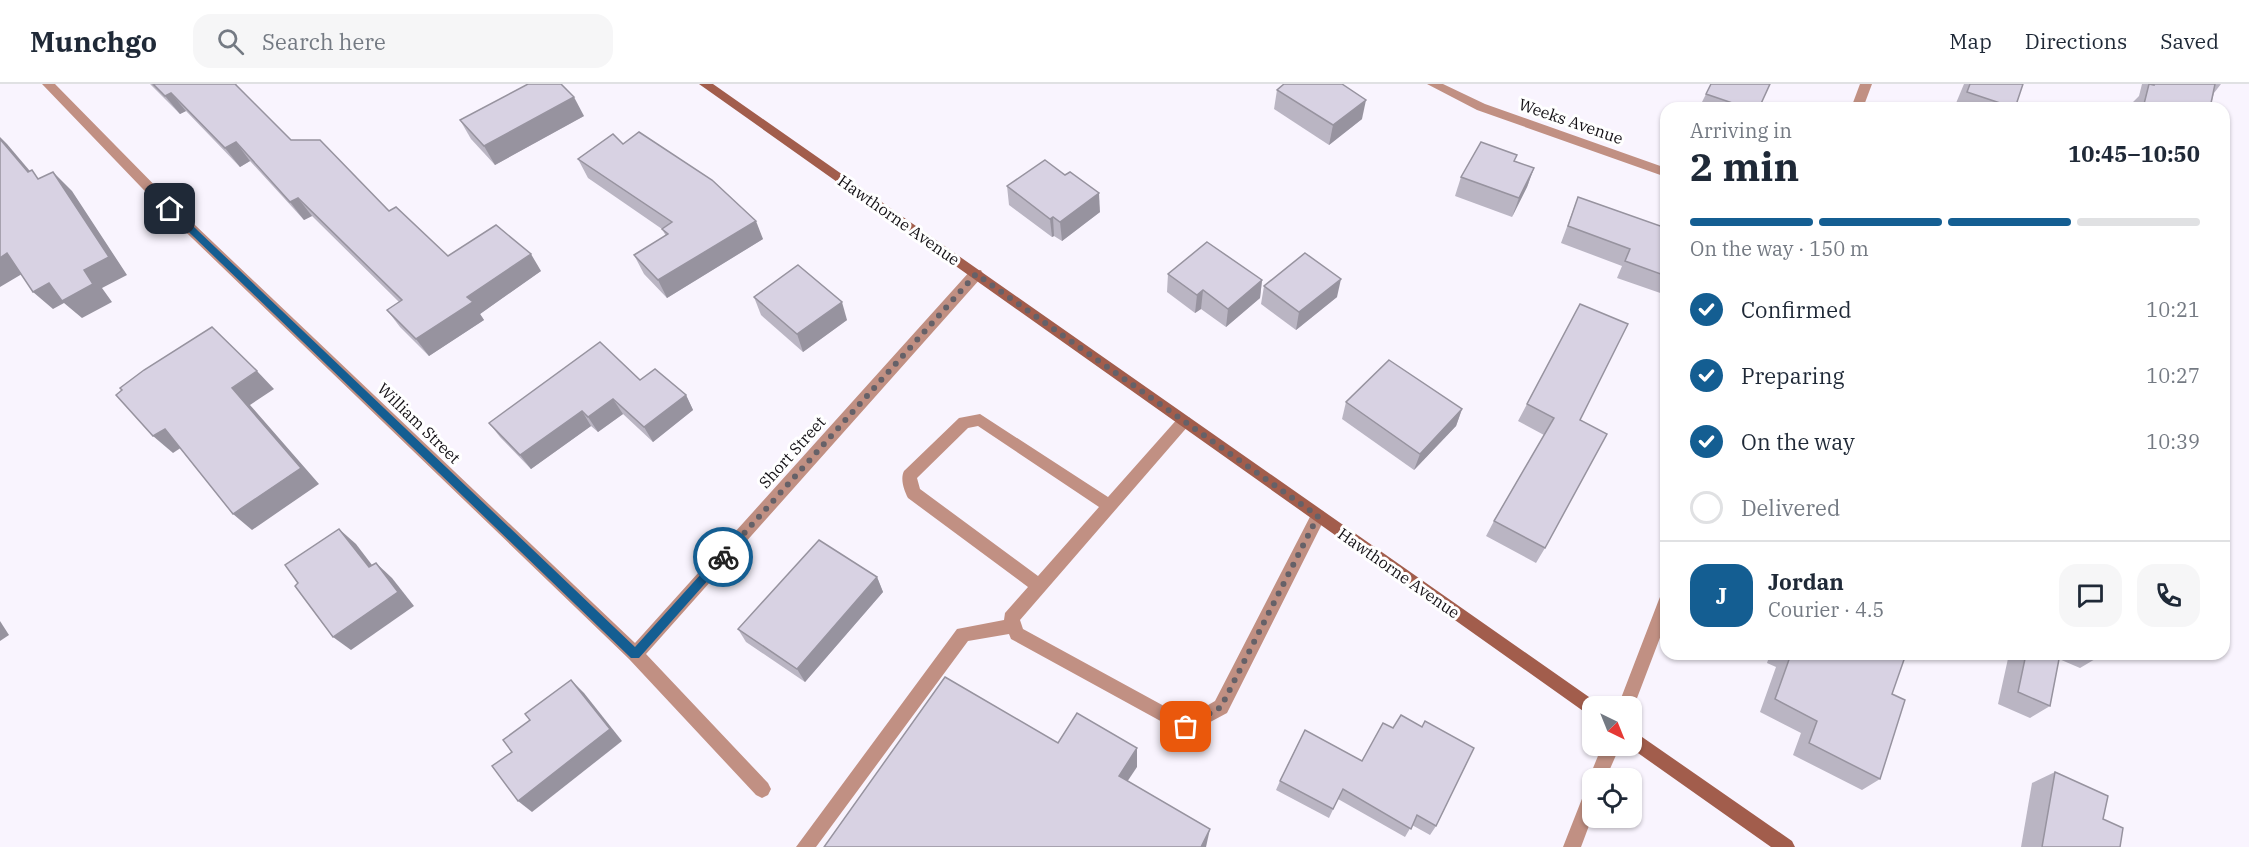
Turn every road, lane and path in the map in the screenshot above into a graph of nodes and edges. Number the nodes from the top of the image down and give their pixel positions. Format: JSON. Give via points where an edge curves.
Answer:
{"nodes":[{"id":1,"x":48,"y":84,"type":"edge"},
{"id":2,"x":705,"y":84,"type":"edge"},
{"id":3,"x":1433,"y":84,"type":"edge"},
{"id":4,"x":1866,"y":84,"type":"edge"},
{"id":5,"x":1859,"y":102,"type":"edge"},
{"id":6,"x":1660,"y":170,"type":"edge"},
{"id":7,"x":976,"y":274,"type":"junction"},
{"id":8,"x":1184,"y":421,"type":"junction"},
{"id":9,"x":1110,"y":506,"type":"junction"},
{"id":10,"x":1318,"y":516,"type":"junction"},
{"id":11,"x":1040,"y":586,"type":"junction"},
{"id":12,"x":1660,"y":618,"type":"edge"},
{"id":13,"x":1014,"y":626,"type":"junction"},
{"id":14,"x":635,"y":654,"type":"junction"},
{"id":15,"x":1630,"y":696,"type":"edge"},
{"id":16,"x":1582,"y":702,"type":"edge"},
{"id":17,"x":1642,"y":745,"type":"edge"},
{"id":18,"x":762,"y":789,"type":"dead end"},
{"id":19,"x":1582,"y":821,"type":"edge"},
{"id":20,"x":805,"y":847,"type":"edge"},
{"id":21,"x":1572,"y":847,"type":"edge"},
{"id":22,"x":1786,"y":847,"type":"edge"}],
"edges":[{"from":1,"to":14,"type":"street","name":"William Street","via":[[170,209]]},
{"from":2,"to":7,"type":"street","name":"Hawthorne Avenue"},
{"from":3,"to":6,"type":"street","name":"Weeks Avenue","via":[[1481,107]]},
{"from":4,"to":5,"type":"street"},
{"from":7,"to":8,"type":"street","name":"Hawthorne Avenue"},
{"from":7,"to":14,"type":"street","name":"Short Street"},
{"from":8,"to":9,"type":"street"},
{"from":8,"to":10,"type":"street","name":"Hawthorne Avenue"},
{"from":9,"to":11,"type":"street"},
{"from":9,"to":11,"type":"street","via":[[980,420],[964,422],[909,476],[913,493]]},
{"from":10,"to":13,"type":"street","via":[[1221,707],[1186,727],[1017,634]]},
{"from":10,"to":16,"type":"street","name":"Hawthorne Avenue"},
{"from":11,"to":13,"type":"street","via":[[1011,618]]},
{"from":12,"to":15,"type":"street"},
{"from":13,"to":20,"type":"street","via":[[963,634]]},
{"from":14,"to":18,"type":"street","name":"William Street"},
{"from":17,"to":22,"type":"street"},
{"from":19,"to":21,"type":"street"}]}
